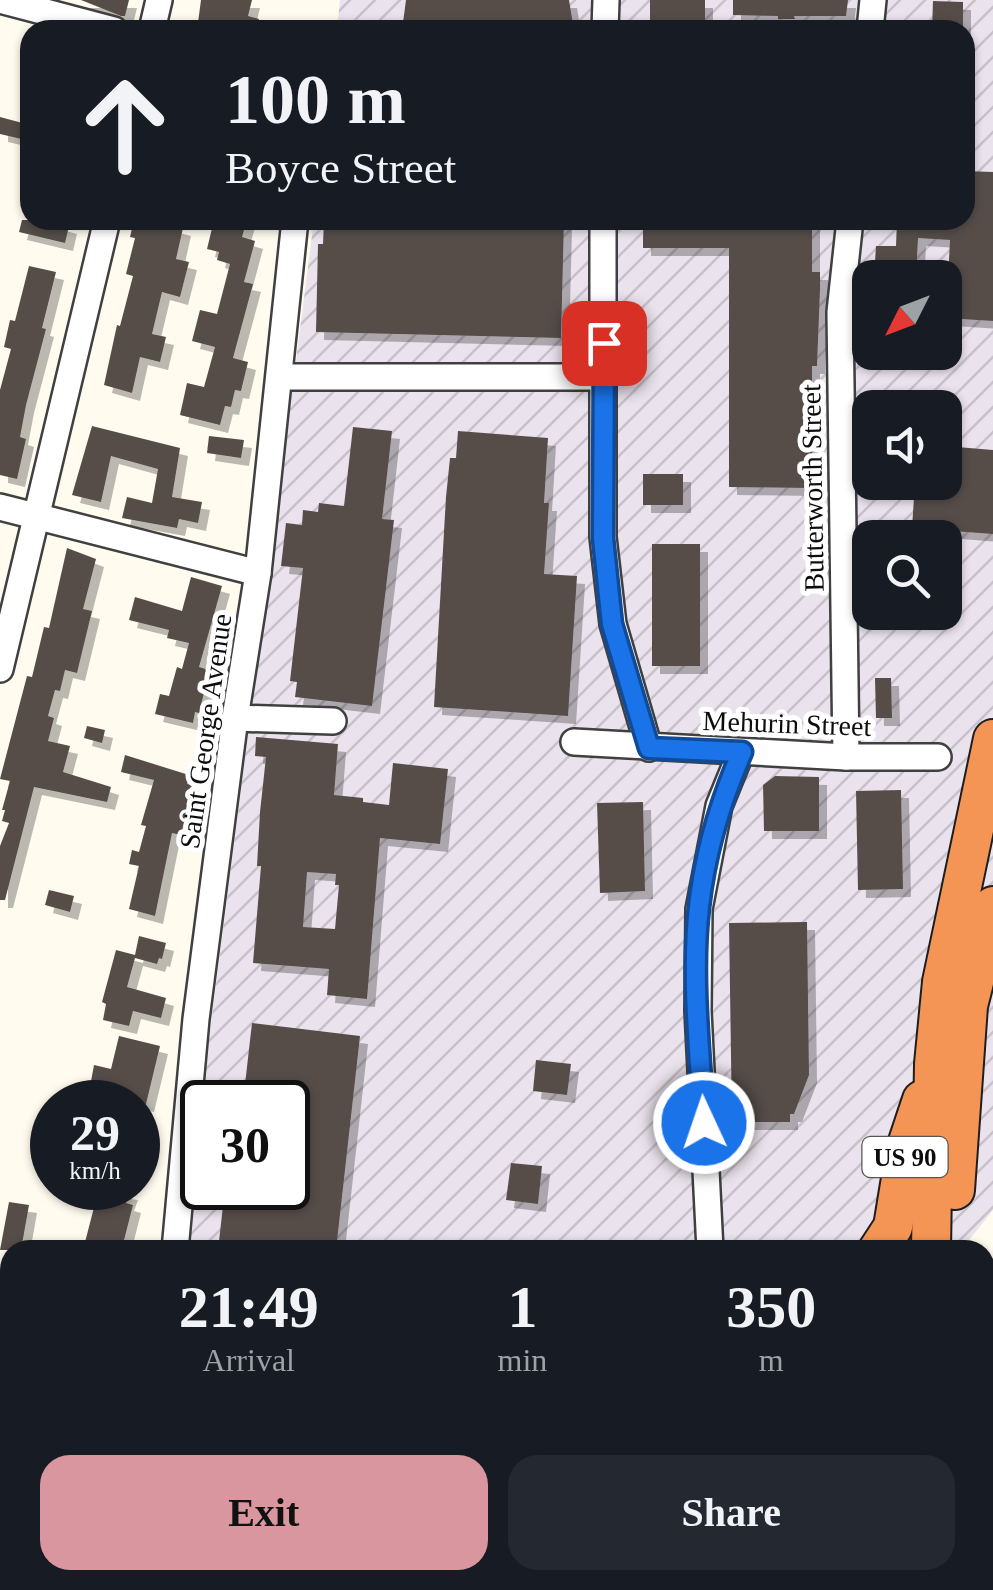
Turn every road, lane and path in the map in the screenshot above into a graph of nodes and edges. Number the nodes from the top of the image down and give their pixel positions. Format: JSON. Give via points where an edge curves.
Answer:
{"nodes":[{"id":1,"x":0,"y":0,"type":"edge"},
{"id":2,"x":76,"y":20,"type":"edge"},
{"id":3,"x":105,"y":230,"type":"edge"},
{"id":4,"x":294,"y":230,"type":"edge"},
{"id":5,"x":603,"y":230,"type":"edge"},
{"id":6,"x":849,"y":230,"type":"edge"},
{"id":7,"x":281,"y":377,"type":"junction"},
{"id":8,"x":605,"y":377,"type":"junction"},
{"id":9,"x":0,"y":507,"type":"edge"},
{"id":10,"x":37,"y":518,"type":"junction"},
{"id":11,"x":258,"y":574,"type":"junction"},
{"id":12,"x":0,"y":669,"type":"edge"},
{"id":13,"x":235,"y":718,"type":"junction"},
{"id":14,"x":333,"y":721,"type":"dead end"},
{"id":15,"x":993,"y":739,"type":"edge"},
{"id":16,"x":574,"y":742,"type":"dead end"},
{"id":17,"x":649,"y":748,"type":"junction"},
{"id":18,"x":742,"y":752,"type":"junction"},
{"id":19,"x":846,"y":756,"type":"junction"},
{"id":20,"x":938,"y":757,"type":"dead end"},
{"id":21,"x":993,"y":906,"type":"edge"},
{"id":22,"x":934,"y":1064,"type":"junction"},
{"id":23,"x":176,"y":1240,"type":"edge"},
{"id":24,"x":709,"y":1240,"type":"edge"},
{"id":25,"x":885,"y":1240,"type":"edge"},
{"id":26,"x":931,"y":1240,"type":"edge"},
{"id":27,"x":955,"y":1240,"type":"edge"}],
"edges":[{"from":1,"to":2,"type":"street"},
{"from":3,"to":10,"type":"street"},
{"from":4,"to":7,"type":"street","name":"Saint George Avenue"},
{"from":5,"to":8,"type":"street"},
{"from":6,"to":19,"type":"street","name":"Butterworth Street","via":[[840,312]]},
{"from":7,"to":8,"type":"street"},
{"from":7,"to":11,"type":"street","name":"Saint George Avenue"},
{"from":8,"to":17,"type":"street","via":[[603,538],[612,624]]},
{"from":9,"to":10,"type":"street"},
{"from":10,"to":11,"type":"street"},
{"from":10,"to":12,"type":"street"},
{"from":11,"to":13,"type":"street","name":"Saint George Avenue"},
{"from":13,"to":14,"type":"street"},
{"from":13,"to":23,"type":"street","name":"Saint George Avenue","via":[[196,1018]]},
{"from":15,"to":22,"type":"highway","number":"US 90","via":[[942,982]]},
{"from":16,"to":17,"type":"street","name":"Mehurin Street"},
{"from":17,"to":18,"type":"street","name":"Mehurin Street"},
{"from":18,"to":19,"type":"street","name":"Mehurin Street"},
{"from":18,"to":24,"type":"street","via":[[719,806],[699,908]]},
{"from":19,"to":20,"type":"street","name":"Mehurin Street"},
{"from":21,"to":27,"type":"highway","via":[[968,1006]]},
{"from":22,"to":25,"type":"highway","number":"US 90"},
{"from":22,"to":26,"type":"highway"}]}
